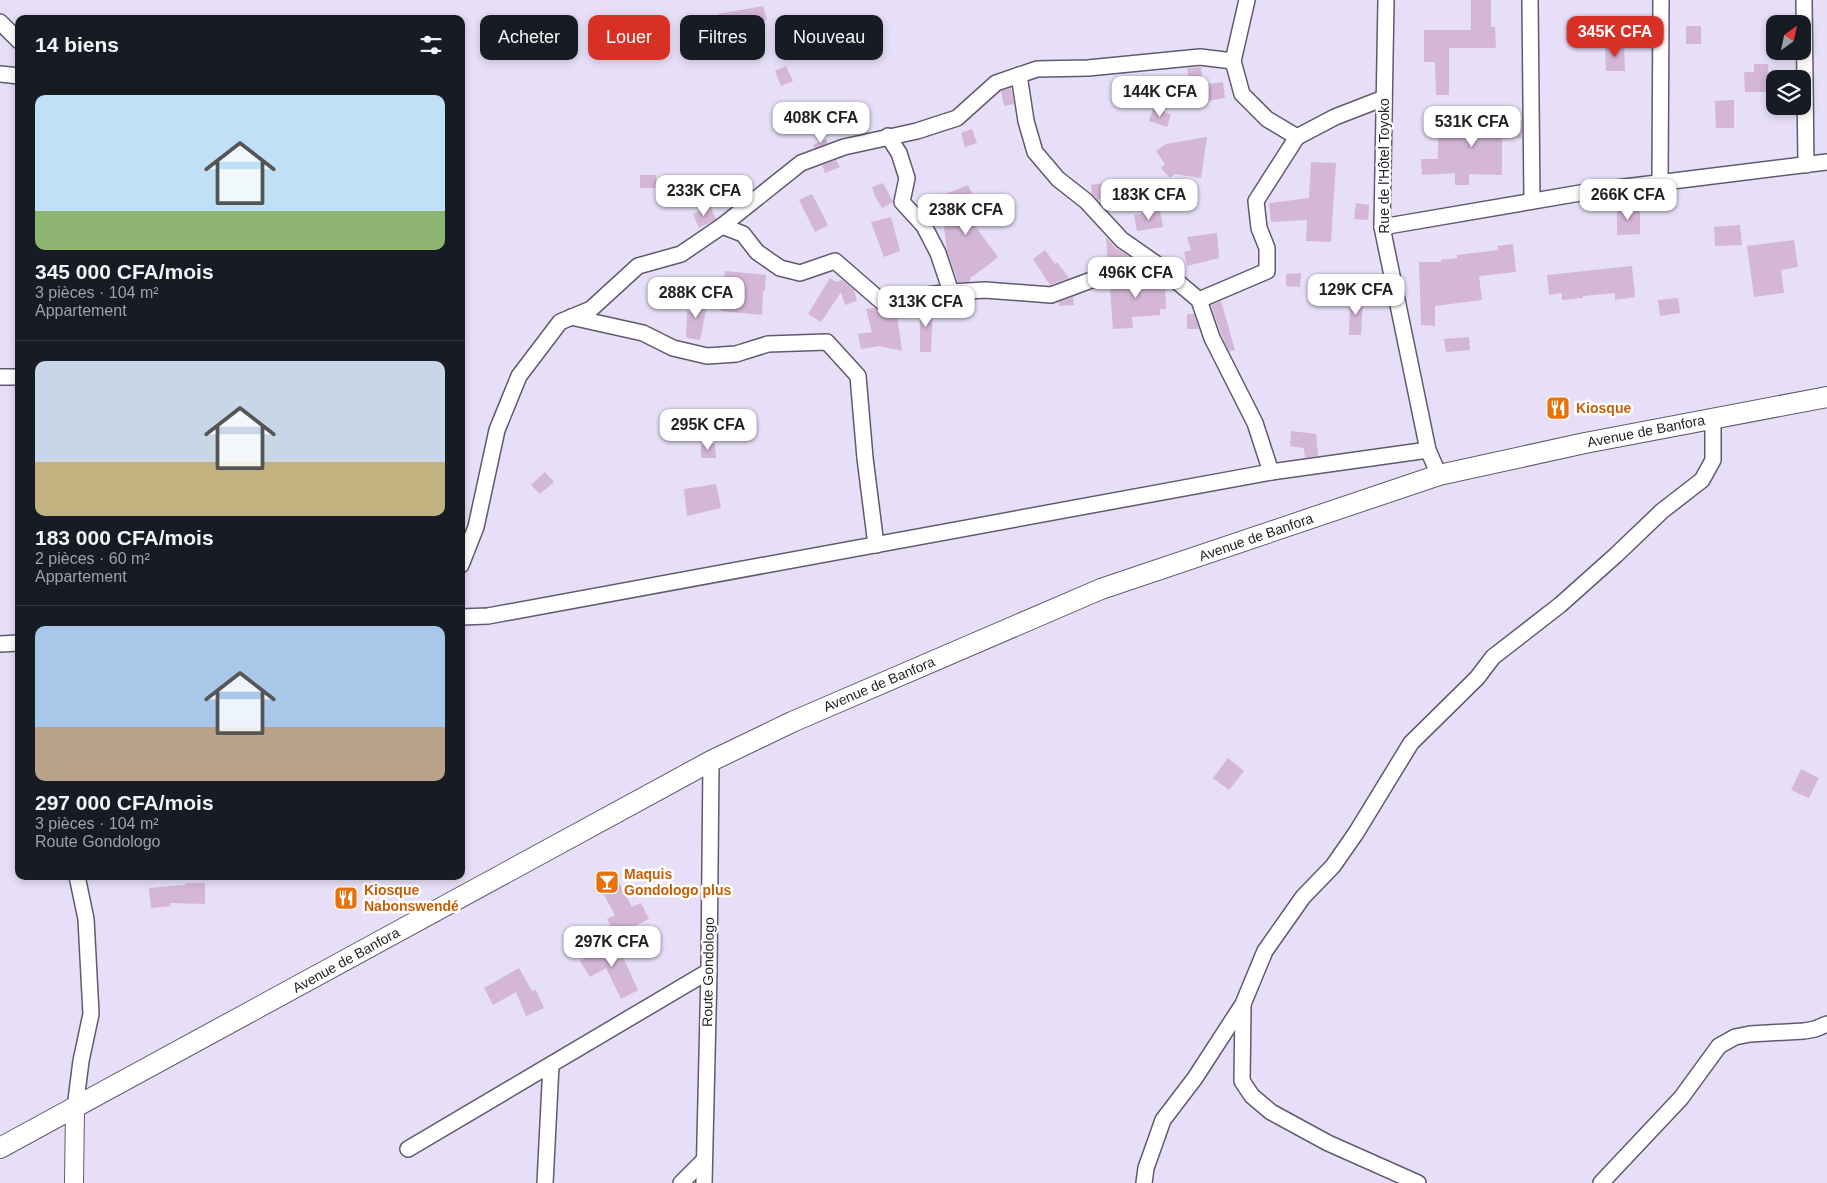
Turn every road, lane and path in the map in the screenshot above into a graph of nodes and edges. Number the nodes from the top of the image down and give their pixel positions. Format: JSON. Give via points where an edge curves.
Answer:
{"nodes":[{"id":1,"x":1247,"y":0,"type":"edge"},
{"id":2,"x":1386,"y":0,"type":"edge"},
{"id":3,"x":1530,"y":0,"type":"edge"},
{"id":4,"x":1661,"y":0,"type":"edge"},
{"id":5,"x":1804,"y":0,"type":"edge"},
{"id":6,"x":0,"y":22,"type":"edge"},
{"id":7,"x":15,"y":37,"type":"edge"},
{"id":8,"x":1233,"y":61,"type":"junction"},
{"id":9,"x":0,"y":74,"type":"edge"},
{"id":10,"x":1019,"y":75,"type":"junction"},
{"id":11,"x":15,"y":76,"type":"edge"},
{"id":12,"x":1384,"y":98,"type":"junction"},
{"id":13,"x":888,"y":136,"type":"junction"},
{"id":14,"x":1297,"y":137,"type":"junction"},
{"id":15,"x":1827,"y":162,"type":"edge"},
{"id":16,"x":1806,"y":165,"type":"junction"},
{"id":17,"x":1660,"y":183,"type":"junction"},
{"id":18,"x":1532,"y":200,"type":"junction"},
{"id":19,"x":722,"y":226,"type":"junction"},
{"id":20,"x":1382,"y":227,"type":"junction"},
{"id":21,"x":1154,"y":263,"type":"junction"},
{"id":22,"x":950,"y":292,"type":"junction"},
{"id":23,"x":1199,"y":300,"type":"junction"},
{"id":24,"x":571,"y":317,"type":"junction"},
{"id":25,"x":0,"y":377,"type":"edge"},
{"id":26,"x":15,"y":377,"type":"edge"},
{"id":27,"x":1827,"y":398,"type":"edge"},
{"id":28,"x":1713,"y":419,"type":"junction"},
{"id":29,"x":1428,"y":450,"type":"junction"},
{"id":30,"x":1272,"y":472,"type":"junction"},
{"id":31,"x":1439,"y":475,"type":"junction"},
{"id":32,"x":876,"y":545,"type":"junction"},
{"id":33,"x":465,"y":556,"type":"edge"},
{"id":34,"x":465,"y":617,"type":"edge"},
{"id":35,"x":15,"y":643,"type":"edge"},
{"id":36,"x":0,"y":644,"type":"edge"},
{"id":37,"x":711,"y":761,"type":"junction"},
{"id":38,"x":78,"y":880,"type":"edge"},
{"id":39,"x":709,"y":971,"type":"junction"},
{"id":40,"x":1243,"y":1004,"type":"junction"},
{"id":41,"x":1827,"y":1024,"type":"edge"},
{"id":42,"x":551,"y":1065,"type":"junction"},
{"id":43,"x":74,"y":1108,"type":"junction"},
{"id":44,"x":0,"y":1148,"type":"edge"},
{"id":45,"x":408,"y":1149,"type":"dead end"},
{"id":46,"x":703,"y":1161,"type":"junction"},
{"id":47,"x":74,"y":1183,"type":"edge"},
{"id":48,"x":544,"y":1183,"type":"edge"},
{"id":49,"x":681,"y":1183,"type":"edge"},
{"id":50,"x":704,"y":1183,"type":"edge"},
{"id":51,"x":1144,"y":1183,"type":"edge"},
{"id":52,"x":1418,"y":1183,"type":"edge"},
{"id":53,"x":1601,"y":1183,"type":"edge"}],
"edges":[{"from":1,"to":8,"type":"street"},
{"from":2,"to":12,"type":"street","name":"Rue de l'Hôtel Toyoko"},
{"from":3,"to":18,"type":"street"},
{"from":4,"to":17,"type":"street"},
{"from":5,"to":16,"type":"street"},
{"from":6,"to":7,"type":"street"},
{"from":8,"to":10,"type":"street","via":[[1200,57],[1088,68],[1037,69]]},
{"from":8,"to":14,"type":"street","via":[[1242,94],[1267,119]]},
{"from":9,"to":11,"type":"street"},
{"from":10,"to":13,"type":"street","via":[[996,83],[957,118]]},
{"from":10,"to":21,"type":"street","via":[[1034,152],[1122,240]]},
{"from":12,"to":14,"type":"street","via":[[1335,117]]},
{"from":12,"to":20,"type":"street","name":"Rue de l'Hôtel Toyoko"},
{"from":13,"to":19,"type":"street","via":[[844,147],[801,163]]},
{"from":13,"to":22,"type":"street","via":[[899,153],[907,178],[902,202],[924,226],[938,253]]},
{"from":14,"to":23,"type":"street","via":[[1256,201],[1259,228],[1267,248],[1267,271]]},
{"from":15,"to":16,"type":"street"},
{"from":16,"to":17,"type":"street"},
{"from":17,"to":18,"type":"street"},
{"from":18,"to":20,"type":"street"},
{"from":19,"to":22,"type":"street","via":[[743,234],[757,252],[780,268],[800,273],[835,261],[882,301]]},
{"from":19,"to":24,"type":"street","via":[[681,254],[638,266],[591,308]]},
{"from":20,"to":29,"type":"street","name":"Rue de l'Hôtel Toyoko"},
{"from":21,"to":22,"type":"street","via":[[1121,269],[1051,295],[985,290]]},
{"from":21,"to":23,"type":"street"},
{"from":23,"to":30,"type":"street","via":[[1212,338],[1255,423]]},
{"from":24,"to":32,"type":"street","via":[[643,333],[673,348],[707,356],[736,354],[768,344],[826,342],[858,376]]},
{"from":24,"to":33,"type":"street","via":[[560,322],[519,376],[497,430],[476,527]]},
{"from":25,"to":26,"type":"street"},
{"from":27,"to":28,"type":"main road","name":"Avenue de Banfora"},
{"from":28,"to":31,"type":"main road","name":"Avenue de Banfora","via":[[1585,442]]},
{"from":28,"to":40,"type":"street","via":[[1713,460],[1702,480],[1560,605],[1493,657],[1477,678],[1411,743],[1333,866],[1303,896],[1265,951]]},
{"from":29,"to":30,"type":"street"},
{"from":29,"to":31,"type":"street","name":"Rue de l'Hôtel Toyoko"},
{"from":30,"to":32,"type":"street"},
{"from":31,"to":37,"type":"main road","name":"Avenue de Banfora","via":[[1101,589],[792,722]]},
{"from":32,"to":34,"type":"street","via":[[488,616]]},
{"from":35,"to":36,"type":"street"},
{"from":37,"to":39,"type":"street","name":"Route Gondologo"},
{"from":37,"to":43,"type":"main road","name":"Avenue de Banfora"},
{"from":38,"to":43,"type":"street","via":[[86,919],[91,1014]]},
{"from":39,"to":42,"type":"street"},
{"from":39,"to":46,"type":"street","name":"Route Gondologo"},
{"from":40,"to":51,"type":"street","via":[[1163,1120]]},
{"from":40,"to":52,"type":"street","via":[[1242,1081],[1252,1096],[1271,1112],[1328,1143]]},
{"from":41,"to":53,"type":"street","via":[[1804,1031],[1735,1037],[1719,1046],[1681,1098]]},
{"from":42,"to":45,"type":"street"},
{"from":42,"to":48,"type":"street"},
{"from":43,"to":44,"type":"main road","name":"Avenue de Banfora"},
{"from":43,"to":47,"type":"street"},
{"from":46,"to":49,"type":"street"},
{"from":46,"to":50,"type":"street","name":"Route Gondologo"}]}
